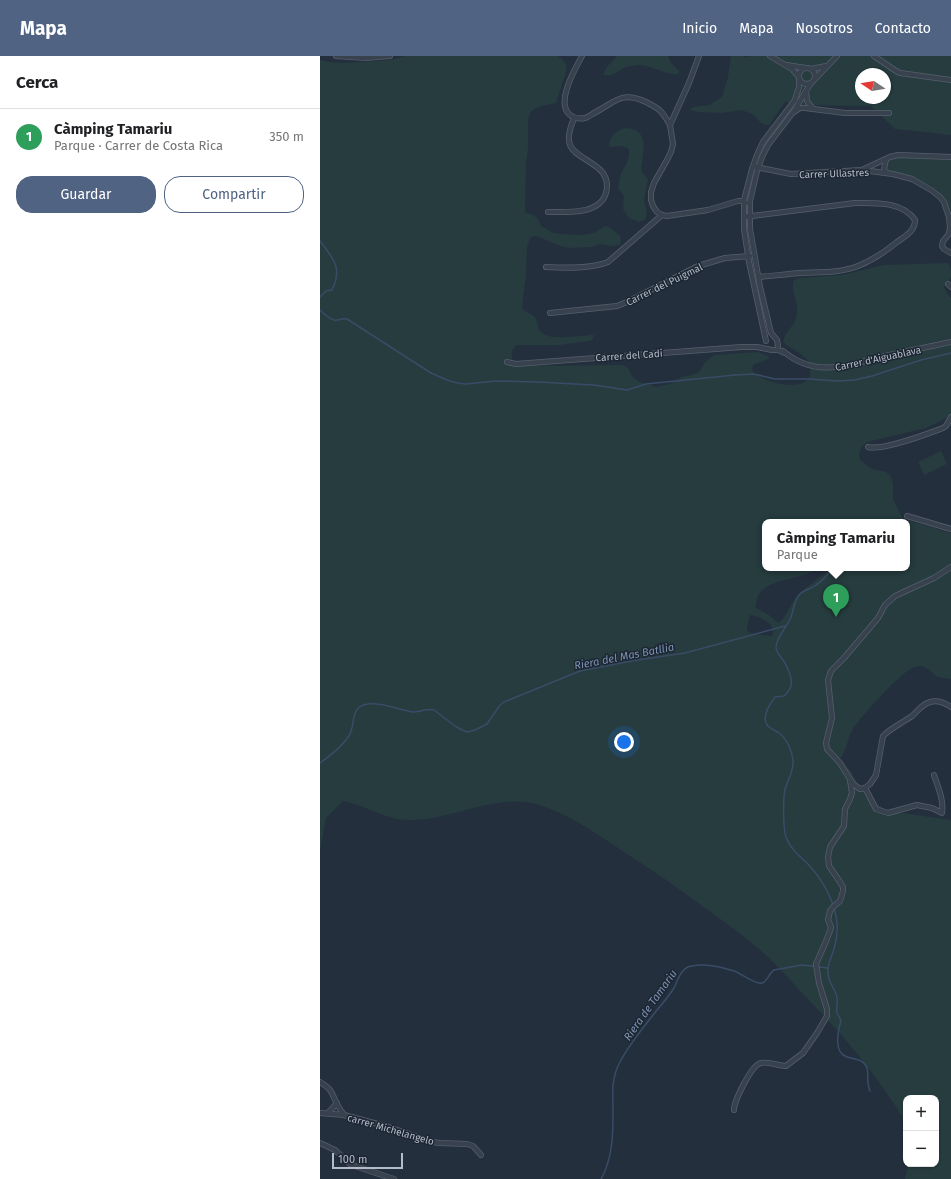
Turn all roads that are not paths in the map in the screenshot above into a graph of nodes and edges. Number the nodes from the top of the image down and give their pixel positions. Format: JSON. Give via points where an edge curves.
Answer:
{"nodes":[{"id":1,"x":336,"y":56,"type":"edge"},
{"id":2,"x":390,"y":56,"type":"edge"},
{"id":3,"x":582,"y":56,"type":"edge"},
{"id":4,"x":699,"y":56,"type":"edge"},
{"id":5,"x":770,"y":56,"type":"edge"},
{"id":6,"x":837,"y":56,"type":"edge"},
{"id":7,"x":874,"y":56,"type":"edge"},
{"id":8,"x":784,"y":64,"type":"junction"},
{"id":9,"x":826,"y":66,"type":"junction"},
{"id":10,"x":808,"y":68,"type":"junction"},
{"id":11,"x":798,"y":77,"type":"junction"},
{"id":12,"x":951,"y":80,"type":"edge"},
{"id":13,"x":813,"y":81,"type":"junction"},
{"id":14,"x":806,"y":91,"type":"junction"},
{"id":15,"x":813,"y":110,"type":"junction"},
{"id":16,"x":792,"y":112,"type":"junction"},
{"id":17,"x":889,"y":113,"type":"dead end"},
{"id":18,"x":574,"y":118,"type":"junction"},
{"id":19,"x":670,"y":125,"type":"junction"},
{"id":20,"x":951,"y":157,"type":"edge"},
{"id":21,"x":886,"y":159,"type":"junction"},
{"id":22,"x":753,"y":166,"type":"junction"},
{"id":23,"x":759,"y":168,"type":"junction"},
{"id":24,"x":862,"y":170,"type":"junction"},
{"id":25,"x":887,"y":173,"type":"junction"},
{"id":26,"x":744,"y":203,"type":"junction"},
{"id":27,"x":750,"y":203,"type":"junction"},
{"id":28,"x":548,"y":212,"type":"dead end"},
{"id":29,"x":662,"y":215,"type":"junction"},
{"id":30,"x":750,"y":216,"type":"junction"},
{"id":31,"x":744,"y":217,"type":"junction"},
{"id":32,"x":951,"y":253,"type":"edge"},
{"id":33,"x":754,"y":256,"type":"junction"},
{"id":34,"x":748,"y":257,"type":"junction"},
{"id":35,"x":546,"y":267,"type":"dead end"},
{"id":36,"x":758,"y":277,"type":"junction"},
{"id":37,"x":550,"y":314,"type":"dead end"},
{"id":38,"x":777,"y":340,"type":"junction"},
{"id":39,"x":766,"y":342,"type":"junction"},
{"id":40,"x":951,"y":342,"type":"edge"},
{"id":41,"x":751,"y":347,"type":"junction"},
{"id":42,"x":776,"y":348,"type":"junction"},
{"id":43,"x":768,"y":349,"type":"junction"},
{"id":44,"x":507,"y":362,"type":"dead end"},
{"id":45,"x":951,"y":417,"type":"edge"},
{"id":46,"x":949,"y":426,"type":"edge"},
{"id":47,"x":868,"y":447,"type":"dead end"},
{"id":48,"x":907,"y":516,"type":"dead end"},
{"id":49,"x":951,"y":529,"type":"edge"},
{"id":50,"x":951,"y":567,"type":"edge"},
{"id":51,"x":951,"y":706,"type":"edge"},
{"id":52,"x":934,"y":775,"type":"dead end"},
{"id":53,"x":850,"y":780,"type":"junction"},
{"id":54,"x":865,"y":788,"type":"junction"},
{"id":55,"x":320,"y":1082,"type":"edge"},
{"id":56,"x":337,"y":1103,"type":"junction"},
{"id":57,"x":734,"y":1110,"type":"dead end"},
{"id":58,"x":320,"y":1113,"type":"edge"},
{"id":59,"x":328,"y":1113,"type":"junction"},
{"id":60,"x":344,"y":1115,"type":"junction"},
{"id":61,"x":320,"y":1143,"type":"edge"},
{"id":62,"x":481,"y":1155,"type":"dead end"},
{"id":63,"x":394,"y":1179,"type":"edge"}],
"edges":[{"from":1,"to":2,"type":"street"},
{"from":3,"to":18,"type":"street","via":[[570,79],[565,99],[566,109]]},
{"from":4,"to":19,"type":"street"},
{"from":5,"to":8,"type":"street"},
{"from":6,"to":9,"type":"street"},
{"from":7,"to":12,"type":"street","via":[[900,73]]},
{"from":8,"to":10,"type":"street"},
{"from":8,"to":11,"type":"street"},
{"from":9,"to":10,"type":"street"},
{"from":9,"to":13,"type":"street"},
{"from":10,"to":11,"type":"street","via":[[801,70]]},
{"from":10,"to":13,"type":"street","via":[[815,74]]},
{"from":11,"to":13,"type":"street","via":[[807,85]]},
{"from":11,"to":22,"type":"street","via":[[799,87],[794,100],[763,142]]},
{"from":13,"to":14,"type":"street"},
{"from":14,"to":15,"type":"street","via":[[807,101]]},
{"from":14,"to":16,"type":"street"},
{"from":15,"to":16,"type":"street","via":[[800,108]]},
{"from":15,"to":17,"type":"street"},
{"from":16,"to":23,"type":"street","via":[[768,145]]},
{"from":18,"to":19,"type":"street","via":[[587,117],[622,97],[630,97],[659,108]]},
{"from":18,"to":28,"type":"street","via":[[570,130],[571,147],[603,173],[608,188],[605,197],[591,208]]},
{"from":19,"to":29,"type":"street","via":[[671,152],[651,192],[653,206]]},
{"from":20,"to":21,"type":"street","via":[[898,155]]},
{"from":21,"to":24,"type":"street"},
{"from":21,"to":25,"type":"street","via":[[884,169]]},
{"from":22,"to":23,"type":"street","name":"Carrer Ullastres"},
{"from":22,"to":26,"type":"street"},
{"from":23,"to":24,"type":"street","name":"Carrer Ullastres","via":[[791,174]]},
{"from":23,"to":27,"type":"street"},
{"from":24,"to":25,"type":"street","name":"Carrer Ullastres"},
{"from":25,"to":32,"type":"street","name":"Carrer Ullastres","via":[[912,179],[940,197],[944,202],[950,227],[942,246]]},
{"from":26,"to":27,"type":"street"},
{"from":26,"to":29,"type":"street","via":[[738,201],[708,210]]},
{"from":26,"to":31,"type":"street"},
{"from":27,"to":30,"type":"street"},
{"from":29,"to":35,"type":"street","via":[[604,264]]},
{"from":30,"to":31,"type":"street"},
{"from":30,"to":33,"type":"street"},
{"from":30,"to":36,"type":"street","via":[[870,203],[901,208],[915,220],[915,226],[909,234],[879,256],[858,266],[832,272]]},
{"from":31,"to":34,"type":"street"},
{"from":33,"to":34,"type":"street","name":"Carrer del Puigmal"},
{"from":33,"to":36,"type":"street"},
{"from":34,"to":37,"type":"street","name":"Carrer del Puigmal","via":[[725,258],[698,266],[617,306]]},
{"from":34,"to":39,"type":"street"},
{"from":36,"to":38,"type":"street","via":[[771,333]]},
{"from":38,"to":39,"type":"street","via":[[771,338]]},
{"from":38,"to":42,"type":"street"},
{"from":39,"to":41,"type":"street","name":"Carrer del Cadí"},
{"from":39,"to":43,"type":"street"},
{"from":40,"to":42,"type":"street","name":"Carrer d'Aiguablava","via":[[836,368],[800,363]]},
{"from":41,"to":43,"type":"street","name":"Carrer del Cadí"},
{"from":41,"to":44,"type":"street","name":"Carrer del Cadí","via":[[516,364]]},
{"from":42,"to":43,"type":"street"},
{"from":45,"to":46,"type":"street"},
{"from":46,"to":47,"type":"street","via":[[884,447]]},
{"from":48,"to":49,"type":"street"},
{"from":50,"to":53,"type":"street","via":[[896,596],[885,605],[869,629],[831,671],[828,686],[832,718],[827,749]]},
{"from":51,"to":54,"type":"street","via":[[930,702],[887,732],[883,736],[876,775]]},
{"from":52,"to":54,"type":"street","via":[[941,796],[942,813],[917,805],[888,813],[876,809]]},
{"from":53,"to":54,"type":"street","via":[[860,789]]},
{"from":53,"to":57,"type":"street","via":[[852,794],[845,809],[844,826],[830,847],[828,857],[829,866],[843,891],[840,901],[830,911],[830,931],[816,964],[827,1016],[803,1053],[786,1066],[761,1063],[754,1067]]},
{"from":55,"to":56,"type":"street","via":[[329,1088]]},
{"from":56,"to":59,"type":"street"},
{"from":56,"to":60,"type":"street"},
{"from":58,"to":59,"type":"street","name":"carrer Michelangelo"},
{"from":59,"to":60,"type":"street","name":"carrer Michelangelo"},
{"from":60,"to":62,"type":"street","name":"carrer Michelangelo","via":[[432,1142],[467,1144],[473,1146]]},
{"from":61,"to":63,"type":"street","via":[[335,1150],[354,1166]]}]}
